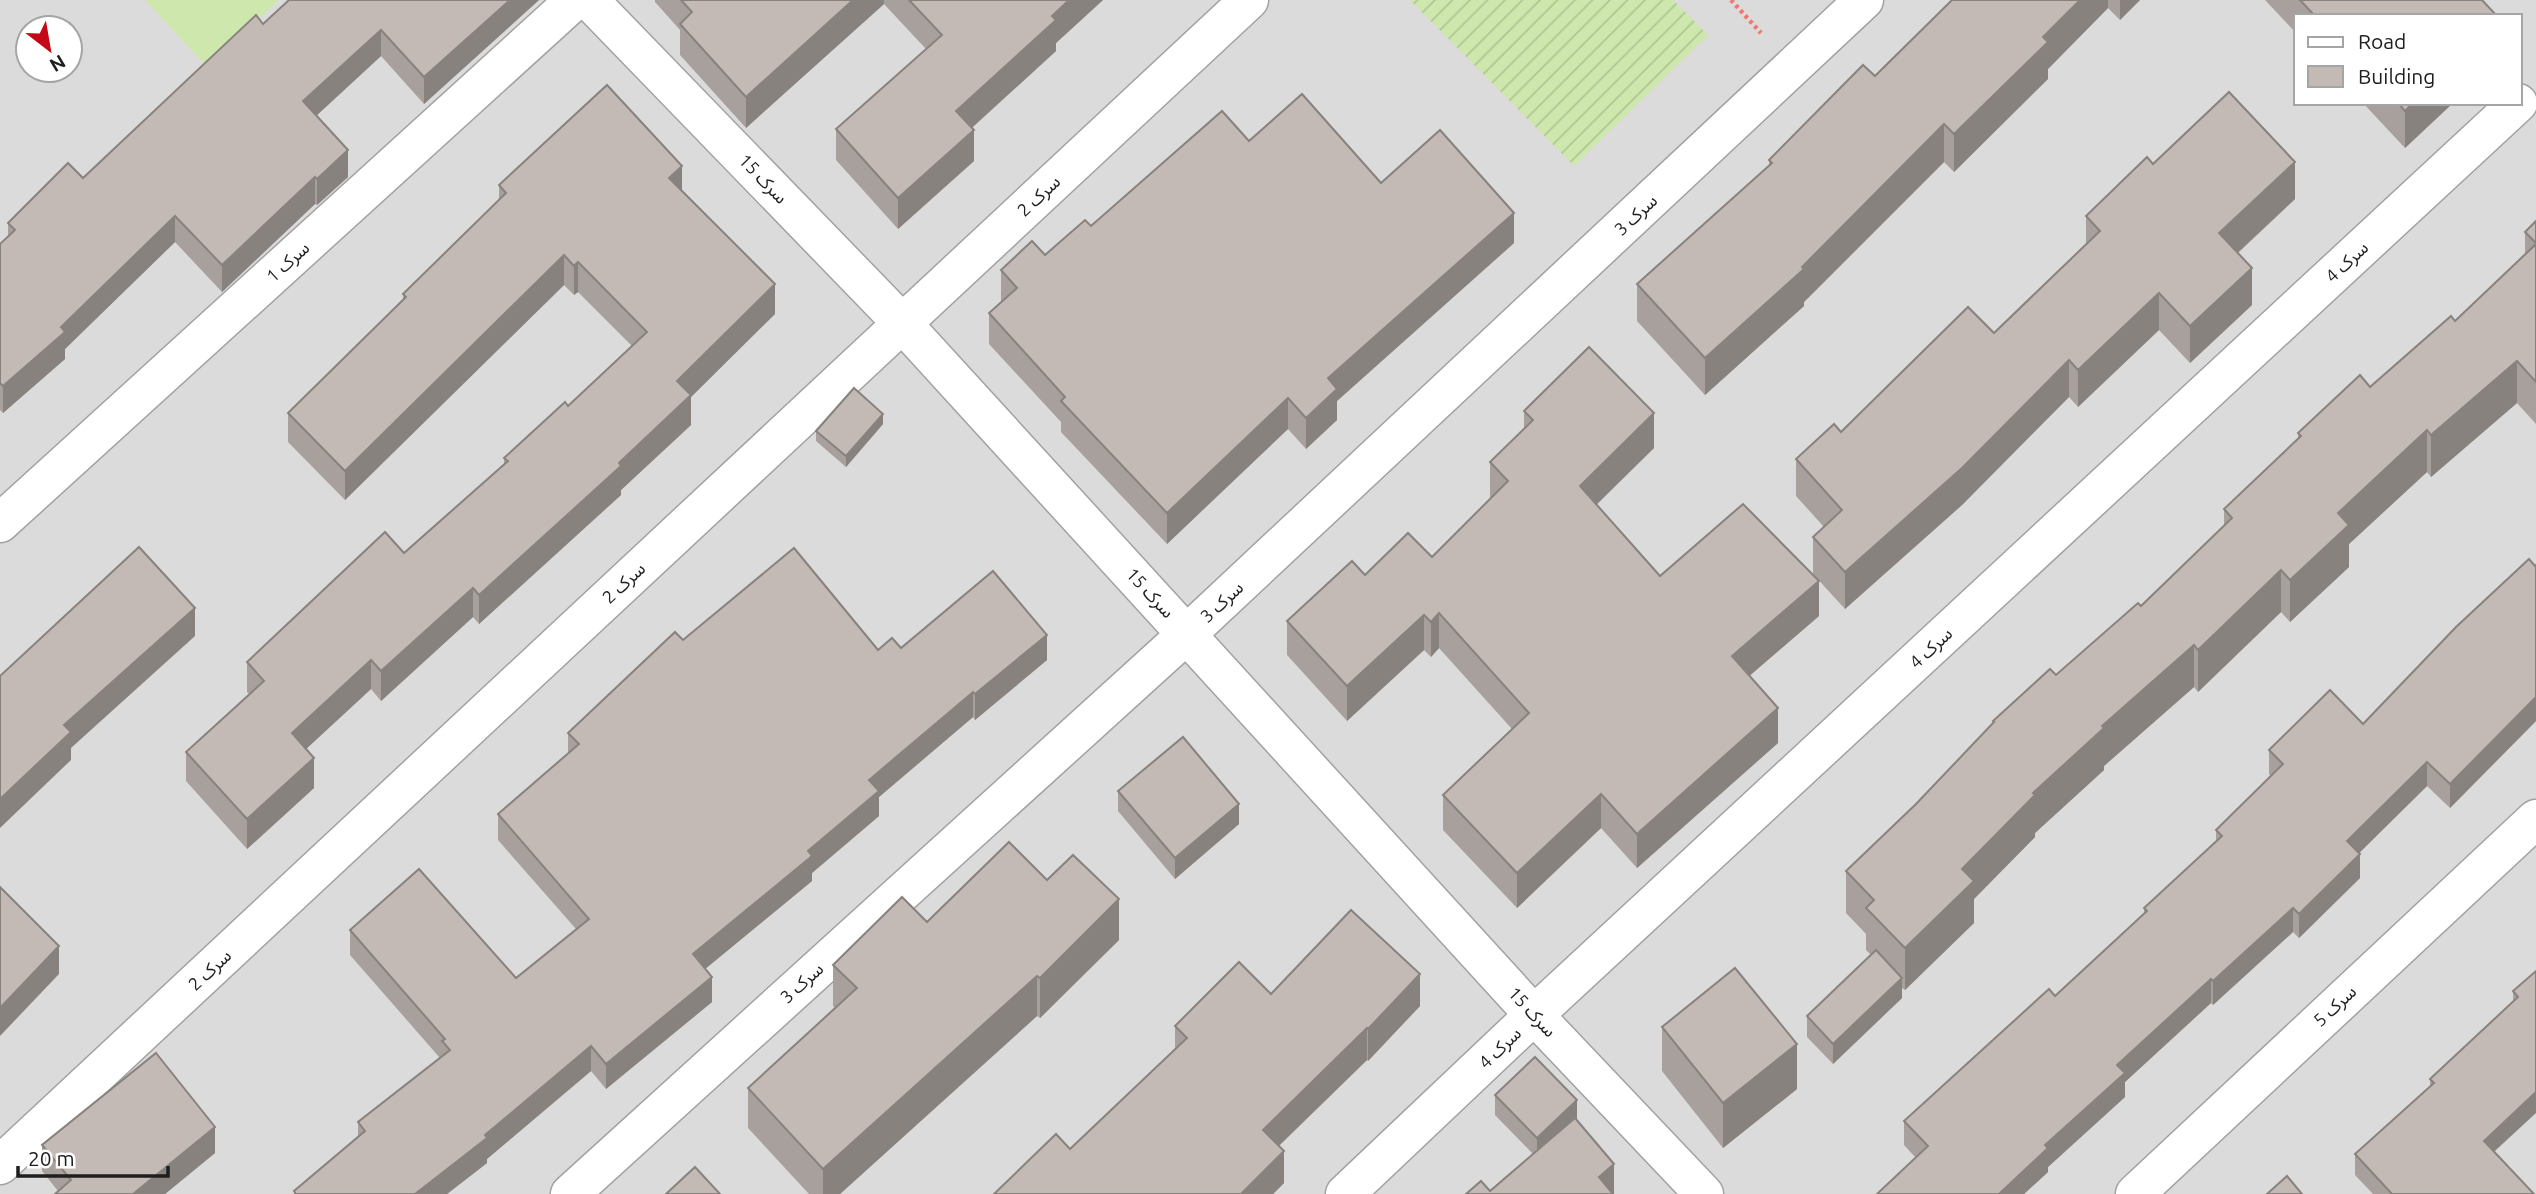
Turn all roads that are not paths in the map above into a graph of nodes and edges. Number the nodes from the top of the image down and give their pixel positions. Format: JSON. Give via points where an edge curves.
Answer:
{"nodes":[{"id":1,"x":575,"y":0,"type":"edge"},
{"id":2,"x":589,"y":0,"type":"edge"},
{"id":3,"x":1249,"y":0,"type":"edge"},
{"id":4,"x":1864,"y":0,"type":"edge"},
{"id":5,"x":2536,"y":87,"type":"edge"},
{"id":6,"x":2522,"y":99,"type":"edge"},
{"id":7,"x":2516,"y":105,"type":"edge"},
{"id":8,"x":902,"y":323,"type":"junction"},
{"id":9,"x":0,"y":523,"type":"edge"},
{"id":10,"x":1188,"y":634,"type":"junction"},
{"id":11,"x":2536,"y":819,"type":"edge"},
{"id":12,"x":1534,"y":1015,"type":"junction"},
{"id":13,"x":0,"y":1165,"type":"edge"},
{"id":14,"x":570,"y":1194,"type":"edge"},
{"id":15,"x":1345,"y":1194,"type":"edge"},
{"id":16,"x":1704,"y":1194,"type":"edge"},
{"id":17,"x":2135,"y":1194,"type":"edge"}],
"edges":[{"from":1,"to":9,"type":"street","name":"سرک 1"},
{"from":2,"to":8,"type":"street","name":"سرک 15"},
{"from":3,"to":8,"type":"street","name":"سرک 2"},
{"from":4,"to":10,"type":"street","name":"سرک 3"},
{"from":5,"to":6,"type":"street","name":"سرک 4"},
{"from":7,"to":12,"type":"street","name":"سرک 4"},
{"from":8,"to":10,"type":"street","name":"سرک 15"},
{"from":8,"to":13,"type":"street","name":"سرک 2"},
{"from":10,"to":12,"type":"street","name":"سرک 15"},
{"from":10,"to":14,"type":"street","name":"سرک 3"},
{"from":11,"to":17,"type":"street","name":"سرک 5"},
{"from":12,"to":15,"type":"street","name":"سرک 4"},
{"from":12,"to":16,"type":"street","name":"سرک 15"}]}
